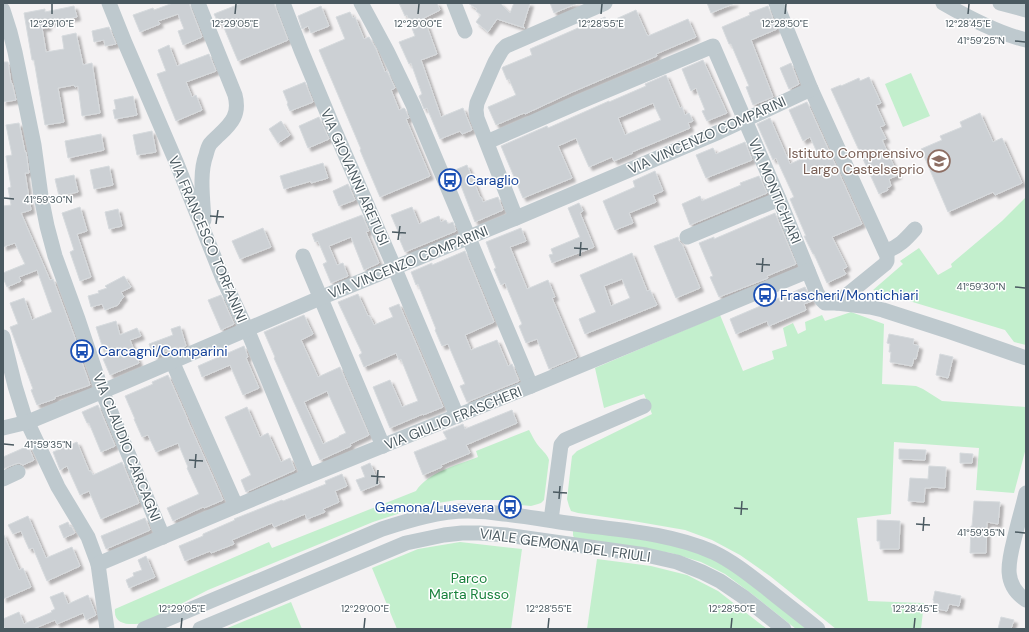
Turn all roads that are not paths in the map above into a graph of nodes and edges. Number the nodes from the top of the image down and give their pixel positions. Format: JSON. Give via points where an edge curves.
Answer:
{"nodes":[{"id":1,"x":109,"y":3,"type":"edge"},
{"id":2,"x":198,"y":3,"type":"edge"},
{"id":3,"x":283,"y":3,"type":"edge"},
{"id":4,"x":361,"y":3,"type":"edge"},
{"id":5,"x":454,"y":3,"type":"edge"},
{"id":6,"x":605,"y":3,"type":"edge"},
{"id":7,"x":776,"y":3,"type":"edge"},
{"id":8,"x":944,"y":3,"type":"edge"},
{"id":9,"x":1000,"y":3,"type":"edge"},
{"id":10,"x":3,"y":10,"type":"edge"},
{"id":11,"x":1026,"y":10,"type":"edge"},
{"id":12,"x":465,"y":31,"type":"dead end"},
{"id":13,"x":1026,"y":40,"type":"edge"},
{"id":14,"x":811,"y":89,"type":"junction"},
{"id":15,"x":744,"y":120,"type":"junction"},
{"id":16,"x":487,"y":142,"type":"junction"},
{"id":17,"x":779,"y":199,"type":"junction"},
{"id":18,"x":516,"y":218,"type":"junction"},
{"id":19,"x":915,"y":229,"type":"dead end"},
{"id":20,"x":205,"y":233,"type":"junction"},
{"id":21,"x":468,"y":237,"type":"junction"},
{"id":22,"x":687,"y":237,"type":"dead end"},
{"id":23,"x":886,"y":251,"type":"junction"},
{"id":24,"x":303,"y":256,"type":"dead end"},
{"id":25,"x":394,"y":268,"type":"junction"},
{"id":26,"x":808,"y":272,"type":"junction"},
{"id":27,"x":320,"y":298,"type":"junction"},
{"id":28,"x":837,"y":303,"type":"junction"},
{"id":29,"x":246,"y":329,"type":"junction"},
{"id":30,"x":3,"y":337,"type":"edge"},
{"id":31,"x":1026,"y":358,"type":"edge"},
{"id":32,"x":172,"y":361,"type":"junction"},
{"id":33,"x":531,"y":386,"type":"junction"},
{"id":34,"x":102,"y":391,"type":"junction"},
{"id":35,"x":644,"y":406,"type":"dead end"},
{"id":36,"x":458,"y":416,"type":"junction"},
{"id":37,"x":28,"y":422,"type":"junction"},
{"id":38,"x":3,"y":428,"type":"edge"},
{"id":39,"x":383,"y":446,"type":"junction"},
{"id":40,"x":18,"y":472,"type":"dead end"},
{"id":41,"x":308,"y":476,"type":"junction"},
{"id":42,"x":3,"y":479,"type":"edge"},
{"id":43,"x":1026,"y":493,"type":"edge"},
{"id":44,"x":236,"y":506,"type":"junction"},
{"id":45,"x":535,"y":518,"type":"junction"},
{"id":46,"x":551,"y":520,"type":"junction"},
{"id":47,"x":568,"y":523,"type":"junction"},
{"id":48,"x":163,"y":537,"type":"junction"},
{"id":49,"x":532,"y":539,"type":"junction"},
{"id":50,"x":566,"y":544,"type":"junction"},
{"id":51,"x":98,"y":564,"type":"junction"},
{"id":52,"x":1026,"y":600,"type":"edge"},
{"id":53,"x":202,"y":604,"type":"junction"},
{"id":54,"x":178,"y":622,"type":"edge"},
{"id":55,"x":205,"y":627,"type":"edge"},
{"id":56,"x":107,"y":629,"type":"edge"},
{"id":57,"x":144,"y":629,"type":"edge"},
{"id":58,"x":784,"y":629,"type":"edge"},
{"id":59,"x":818,"y":629,"type":"edge"}],
"edges":[{"from":1,"to":20,"type":"street","name":"VIA FRANCESCO TORFANINI"},
{"from":2,"to":20,"type":"street","via":[[237,103],[233,119],[210,144],[204,159],[202,173]]},
{"from":3,"to":25,"type":"street","name":"VIA GIOVANNI ARETUSI"},
{"from":4,"to":21,"type":"street","via":[[413,105]]},
{"from":5,"to":12,"type":"street"},
{"from":6,"to":16,"type":"street","via":[[502,50],[477,103],[477,118]]},
{"from":7,"to":14,"type":"street"},
{"from":8,"to":13,"type":"street","via":[[992,28]]},
{"from":9,"to":11,"type":"street"},
{"from":10,"to":34,"type":"street","name":"VIA CLAUDIO CARCAGNI","via":[[15,52],[50,239]]},
{"from":14,"to":15,"type":"street","name":"VIA VINCENZO COMPARINI"},
{"from":14,"to":23,"type":"street"},
{"from":15,"to":16,"type":"street","name":"VIA MONTICHIARI","via":[[713,46]]},
{"from":15,"to":17,"type":"street","name":"VIA MONTICHIARI"},
{"from":15,"to":18,"type":"street","name":"VIA VINCENZO COMPARINI"},
{"from":16,"to":18,"type":"street"},
{"from":17,"to":22,"type":"street"},
{"from":17,"to":26,"type":"street","name":"VIA MONTICHIARI"},
{"from":18,"to":21,"type":"street","name":"VIA VINCENZO COMPARINI"},
{"from":19,"to":23,"type":"street","via":[[898,246]]},
{"from":20,"to":29,"type":"street","name":"VIA FRANCESCO TORFANINI"},
{"from":21,"to":25,"type":"street","name":"VIA VINCENZO COMPARINI"},
{"from":21,"to":33,"type":"street"},
{"from":23,"to":28,"type":"street","via":[[886,263]]},
{"from":24,"to":27,"type":"street"},
{"from":25,"to":27,"type":"street","name":"VIA VINCENZO COMPARINI"},
{"from":25,"to":36,"type":"street","name":"VIA GIOVANNI ARETUSI"},
{"from":26,"to":28,"type":"street","name":"VIA MONTICHIARI","via":[[823,301]]},
{"from":26,"to":33,"type":"street","name":"VIA GIULIO FRASCHERI"},
{"from":27,"to":29,"type":"street","name":"VIA VINCENZO COMPARINI"},
{"from":27,"to":39,"type":"street"},
{"from":28,"to":31,"type":"street","name":"VIA MONTICHIARI","via":[[883,310]]},
{"from":29,"to":32,"type":"street","name":"VIA VINCENZO COMPARINI"},
{"from":29,"to":41,"type":"street","name":"VIA FRANCESCO TORFANINI"},
{"from":30,"to":37,"type":"street","via":[[18,397]]},
{"from":32,"to":34,"type":"street","name":"VIA VINCENZO COMPARINI"},
{"from":32,"to":44,"type":"street"},
{"from":33,"to":36,"type":"street","name":"VIA GIULIO FRASCHERI"},
{"from":34,"to":37,"type":"street","name":"VIA VINCENZO COMPARINI"},
{"from":34,"to":48,"type":"street","name":"VIA CLAUDIO CARCAGNI"},
{"from":35,"to":46,"type":"street","via":[[565,440],[561,445]]},
{"from":36,"to":39,"type":"street","name":"VIA GIULIO FRASCHERI"},
{"from":37,"to":38,"type":"street","name":"VIA VINCENZO COMPARINI"},
{"from":37,"to":51,"type":"street","via":[[58,487],[88,537]]},
{"from":39,"to":41,"type":"street","name":"VIA GIULIO FRASCHERI"},
{"from":40,"to":42,"type":"street"},
{"from":41,"to":44,"type":"street","name":"VIA GIULIO FRASCHERI"},
{"from":43,"to":52,"type":"street","via":[[1009,567],[1013,586]]},
{"from":44,"to":48,"type":"street","name":"VIA GIULIO FRASCHERI"},
{"from":45,"to":46,"type":"street","name":"VIALE GEMONA DEL FRIULI"},
{"from":45,"to":49,"type":"street"},
{"from":45,"to":53,"type":"street","name":"VIALE GEMONA DEL FRIULI","via":[[469,511],[415,519],[382,529]]},
{"from":46,"to":47,"type":"street","name":"VIALE GEMONA DEL FRIULI"},
{"from":47,"to":50,"type":"street"},
{"from":47,"to":59,"type":"street","name":"VIALE GEMONA DEL FRIULI","via":[[640,532],[712,552],[742,570]]},
{"from":48,"to":51,"type":"street","name":"VIA GIULIO FRASCHERI"},
{"from":49,"to":50,"type":"street","name":"VIALE GEMONA DEL FRIULI"},
{"from":49,"to":55,"type":"street","name":"VIALE GEMONA DEL FRIULI","via":[[471,533],[417,541],[394,548]]},
{"from":50,"to":58,"type":"street","name":"VIALE GEMONA DEL FRIULI","via":[[646,555],[690,567],[732,588]]},
{"from":51,"to":56,"type":"street"},
{"from":53,"to":54,"type":"street","name":"VIALE GEMONA DEL FRIULI"},
{"from":53,"to":55,"type":"street"},
{"from":54,"to":57,"type":"street","name":"VIALE GEMONA DEL FRIULI"}]}
